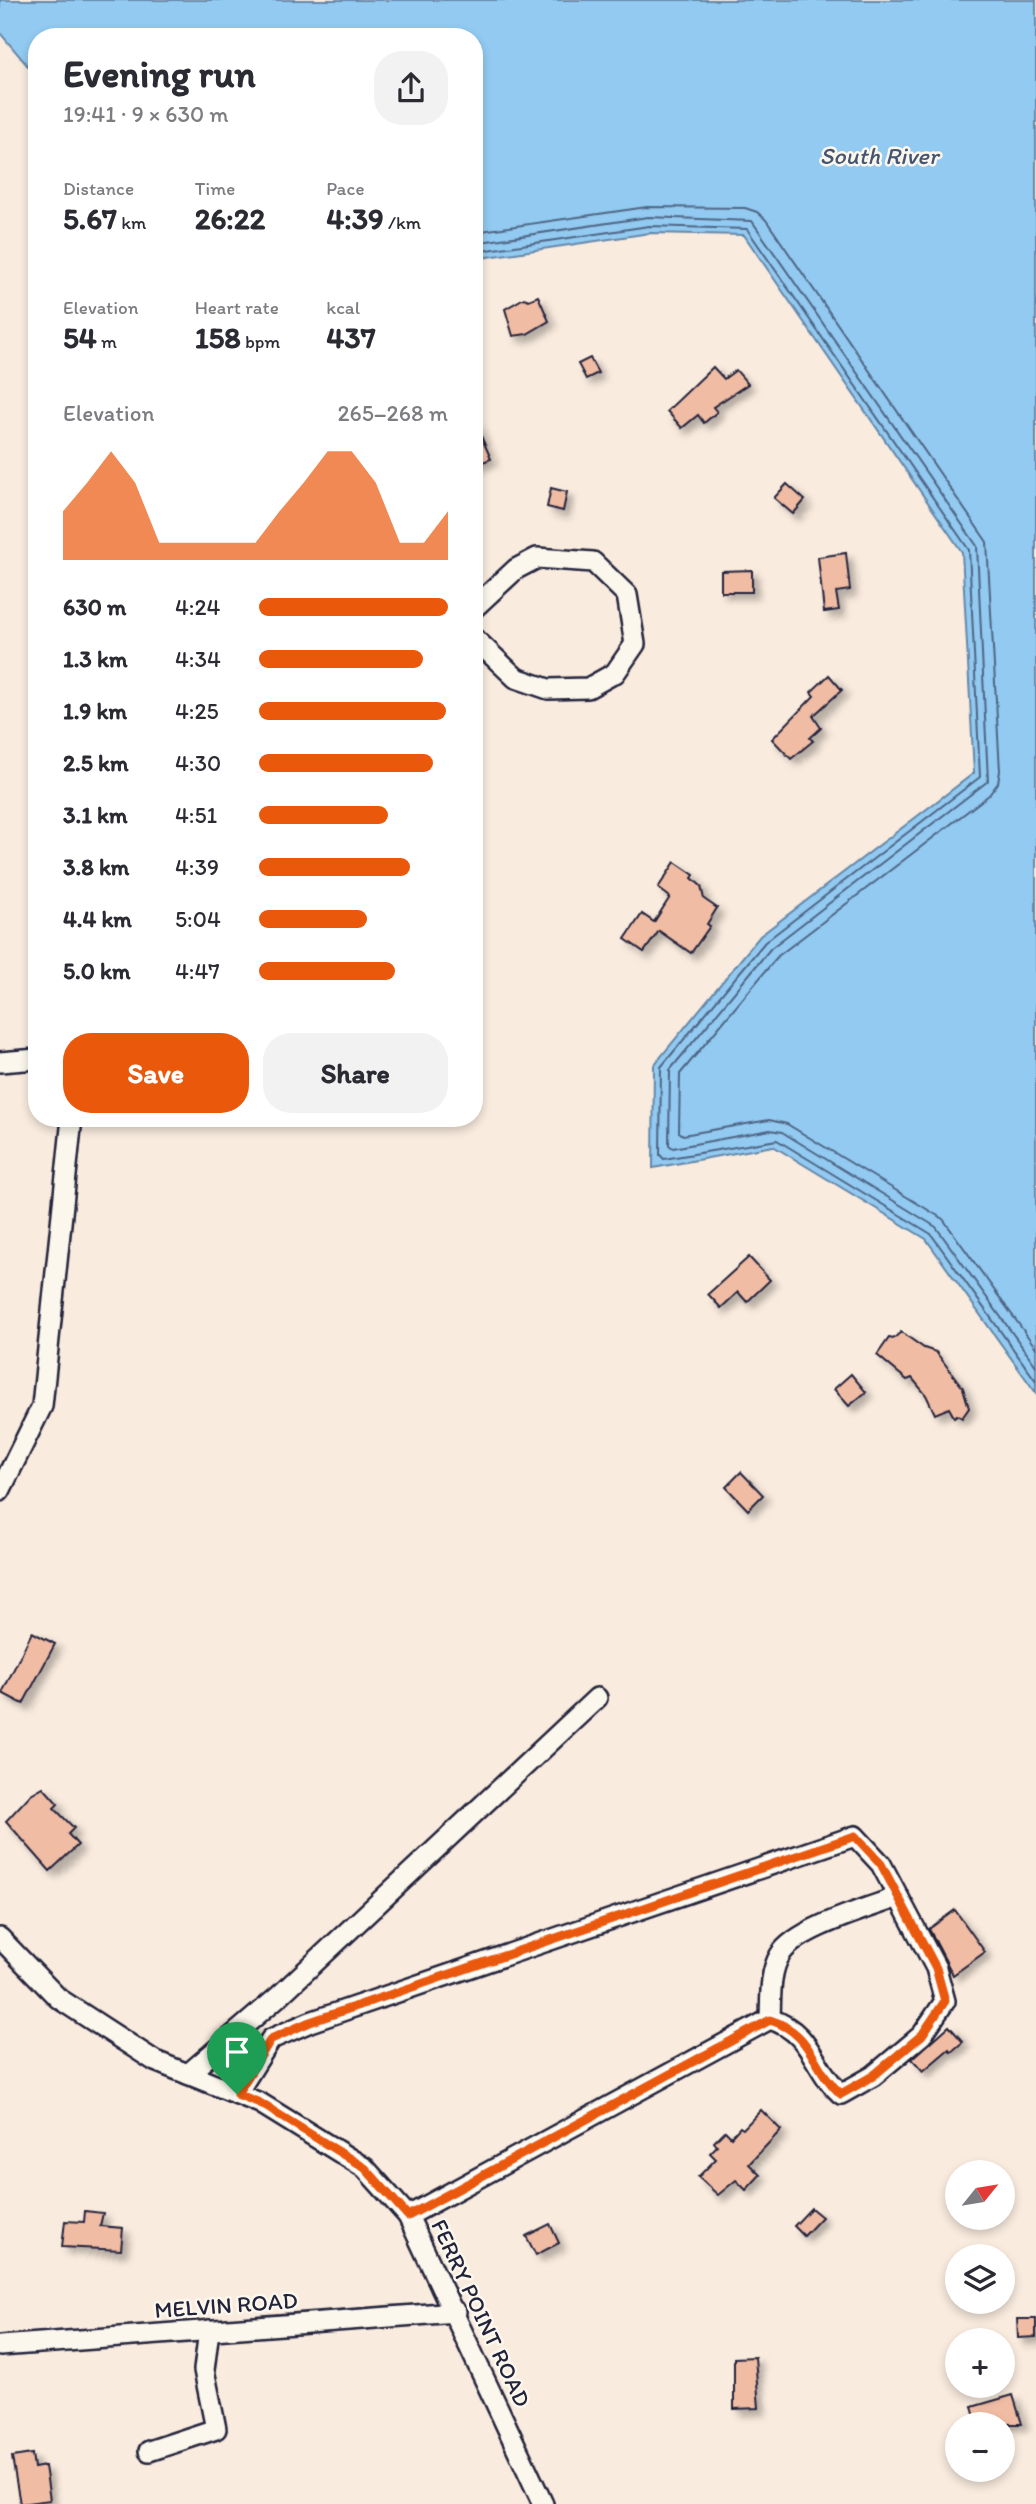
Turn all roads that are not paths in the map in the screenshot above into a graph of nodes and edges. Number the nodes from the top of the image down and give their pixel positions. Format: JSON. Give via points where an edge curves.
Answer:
{"nodes":[{"id":1,"x":483,"y":600,"type":"edge"},
{"id":2,"x":483,"y":647,"type":"edge"},
{"id":3,"x":28,"y":1060,"type":"edge"},
{"id":4,"x":0,"y":1062,"type":"edge"},
{"id":5,"x":71,"y":1127,"type":"edge"},
{"id":6,"x":0,"y":1491,"type":"edge"},
{"id":7,"x":597,"y":1698,"type":"dead end"},
{"id":8,"x":898,"y":1897,"type":"junction"},
{"id":9,"x":0,"y":1938,"type":"edge"},
{"id":10,"x":770,"y":2020,"type":"junction"},
{"id":11,"x":188,"y":2074,"type":"junction"},
{"id":12,"x":237,"y":2094,"type":"junction"},
{"id":13,"x":408,"y":2216,"type":"junction"},
{"id":14,"x":456,"y":2312,"type":"junction"},
{"id":15,"x":209,"y":2330,"type":"junction"},
{"id":16,"x":0,"y":2346,"type":"edge"},
{"id":17,"x":149,"y":2451,"type":"dead end"},
{"id":18,"x":544,"y":2504,"type":"edge"}],
"edges":[{"from":1,"to":2,"type":"street","via":[[516,569],[537,558],[593,562],[627,595],[635,644],[615,673],[588,688],[548,689],[516,678]]},
{"from":3,"to":4,"type":"street"},
{"from":5,"to":6,"type":"street","via":[[42,1406]]},
{"from":7,"to":11,"type":"street","via":[[279,1996]]},
{"from":8,"to":10,"type":"street","via":[[800,1937],[781,1953],[773,1975]]},
{"from":8,"to":10,"type":"street","via":[[936,1968],[945,2001],[922,2035],[873,2076],[841,2094],[789,2025]]},
{"from":8,"to":12,"type":"street","via":[[881,1864],[855,1836],[310,2022],[271,2039]]},
{"from":9,"to":11,"type":"street","name":"FERRY POINT ROAD","via":[[58,1998],[155,2061]]},
{"from":10,"to":13,"type":"street"},
{"from":11,"to":12,"type":"street","name":"FERRY POINT ROAD"},
{"from":12,"to":13,"type":"street","name":"FERRY POINT ROAD","via":[[260,2103],[365,2168]]},
{"from":13,"to":14,"type":"street","name":"FERRY POINT ROAD"},
{"from":14,"to":15,"type":"street","name":"MELVIN ROAD"},
{"from":14,"to":18,"type":"street","name":"FERRY POINT ROAD"},
{"from":15,"to":16,"type":"street","name":"MELVIN ROAD"},
{"from":15,"to":17,"type":"street","via":[[204,2370],[216,2429]]}]}
